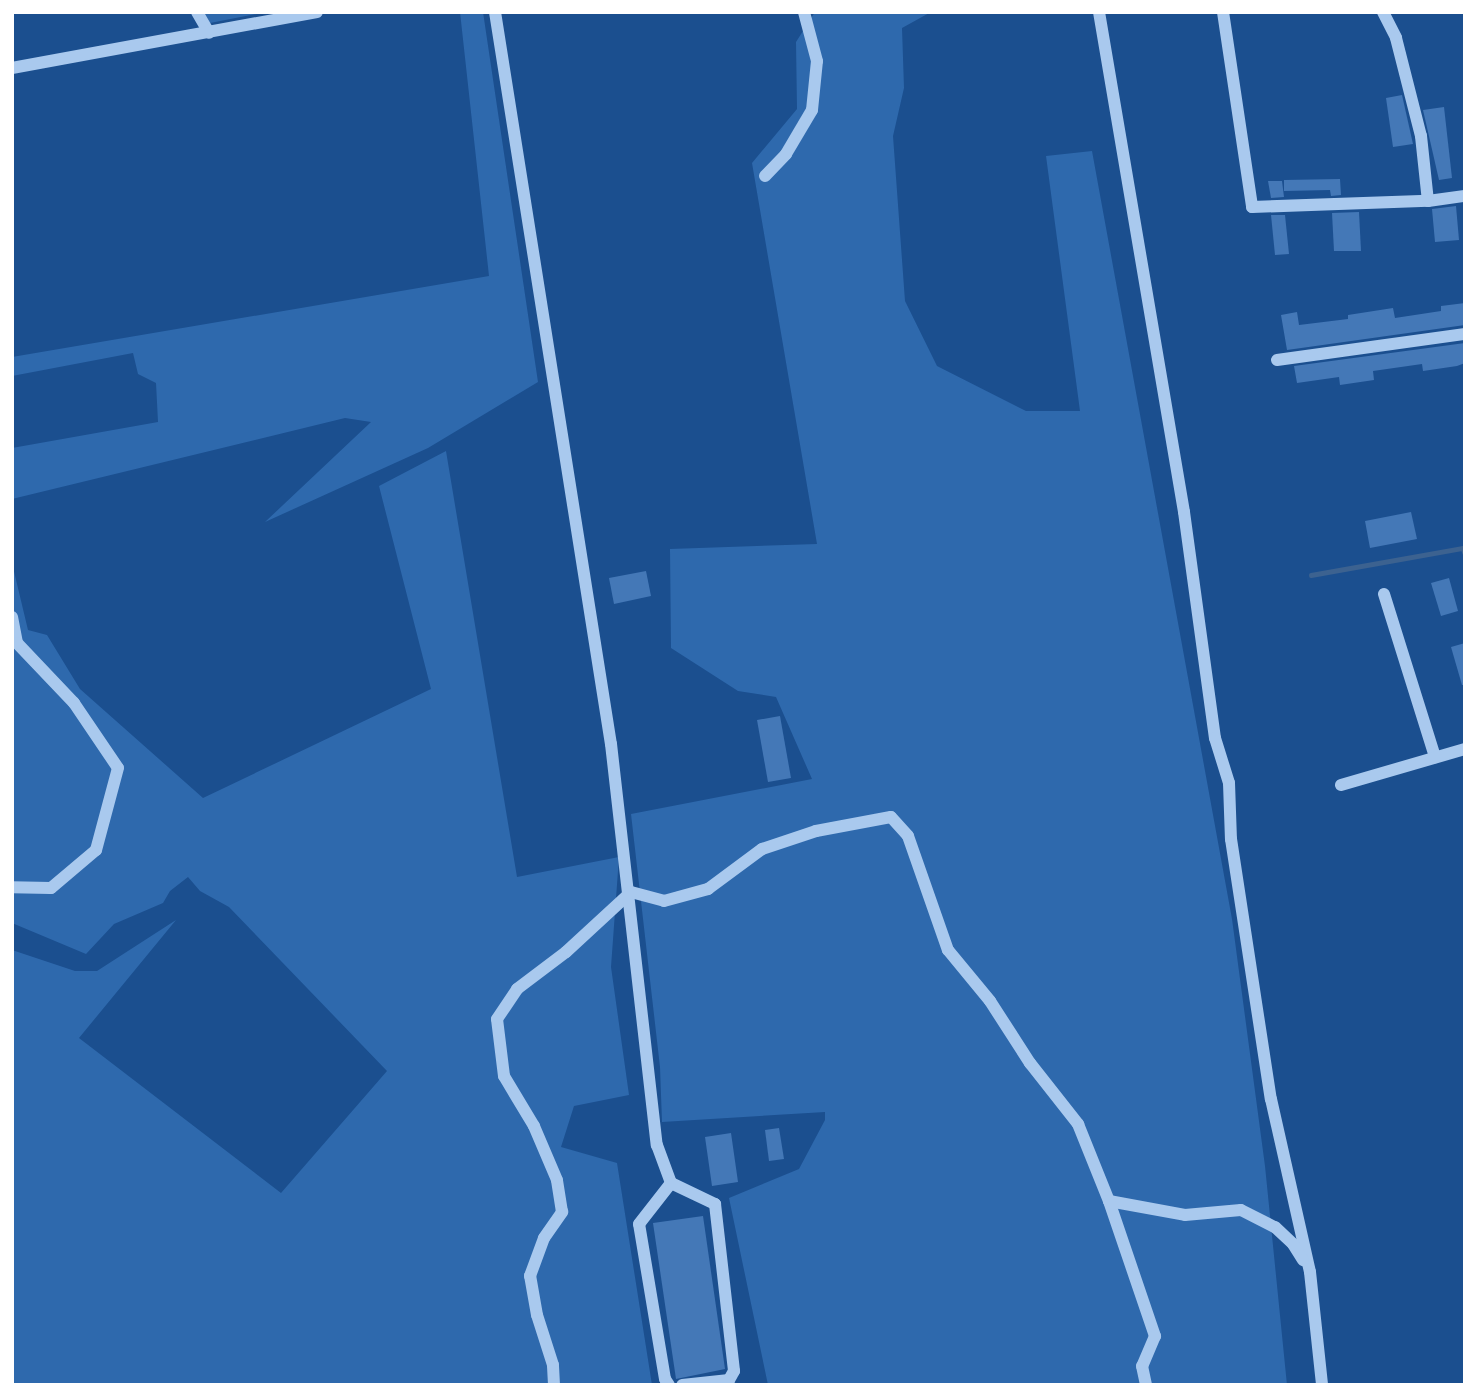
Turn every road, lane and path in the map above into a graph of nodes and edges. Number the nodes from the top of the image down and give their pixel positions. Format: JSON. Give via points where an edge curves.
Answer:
{"nodes":[{"id":1,"x":197,"y":12,"type":"edge"},
{"id":2,"x":317,"y":12,"type":"edge"},
{"id":3,"x":495,"y":12,"type":"edge"},
{"id":4,"x":804,"y":12,"type":"edge"},
{"id":5,"x":1099,"y":12,"type":"edge"},
{"id":6,"x":1223,"y":12,"type":"edge"},
{"id":7,"x":1383,"y":12,"type":"edge"},
{"id":8,"x":209,"y":33,"type":"junction"},
{"id":9,"x":12,"y":68,"type":"edge"},
{"id":10,"x":765,"y":176,"type":"dead end"},
{"id":11,"x":1465,"y":196,"type":"edge"},
{"id":12,"x":1427,"y":201,"type":"junction"},
{"id":13,"x":1465,"y":334,"type":"edge"},
{"id":14,"x":1277,"y":360,"type":"dead end"},
{"id":15,"x":1384,"y":594,"type":"dead end"},
{"id":16,"x":12,"y":617,"type":"edge"},
{"id":17,"x":1465,"y":749,"type":"edge"},
{"id":18,"x":1435,"y":758,"type":"junction"},
{"id":19,"x":1341,"y":785,"type":"dead end"},
{"id":20,"x":12,"y":887,"type":"edge"},
{"id":21,"x":631,"y":892,"type":"junction"},
{"id":22,"x":671,"y":1183,"type":"junction"},
{"id":23,"x":1109,"y":1201,"type":"junction"},
{"id":24,"x":1310,"y":1272,"type":"junction"},
{"id":25,"x":554,"y":1385,"type":"edge"},
{"id":26,"x":669,"y":1385,"type":"edge"},
{"id":27,"x":682,"y":1385,"type":"edge"},
{"id":28,"x":1146,"y":1385,"type":"edge"},
{"id":29,"x":1322,"y":1385,"type":"edge"}],
"edges":[{"from":1,"to":8,"type":"street"},
{"from":2,"to":8,"type":"street"},
{"from":3,"to":21,"type":"street"},
{"from":4,"to":10,"type":"street","via":[[817,61],[812,110],[786,154]]},
{"from":5,"to":24,"type":"street","via":[[1184,512],[1215,738],[1229,783],[1231,839],[1271,1099]]},
{"from":6,"to":12,"type":"street","via":[[1252,207]]},
{"from":7,"to":12,"type":"street","via":[[1396,38],[1421,136]]},
{"from":8,"to":9,"type":"street"},
{"from":11,"to":12,"type":"street"},
{"from":13,"to":14,"type":"street"},
{"from":15,"to":18,"type":"street"},
{"from":16,"to":20,"type":"street","via":[[17,643],[74,703],[118,768],[96,849],[51,888]]},
{"from":17,"to":18,"type":"street"},
{"from":18,"to":19,"type":"street"},
{"from":21,"to":22,"type":"street","via":[[657,1146]]},
{"from":21,"to":23,"type":"street","via":[[664,901],[708,889],[762,849],[816,831],[891,817],[908,836],[948,950],[1077,1124]]},
{"from":21,"to":25,"type":"street","via":[[566,952],[517,989],[497,1019],[504,1076],[534,1126],[557,1181],[562,1212],[544,1238],[530,1276]]},
{"from":22,"to":26,"type":"street","via":[[639,1224]]},
{"from":22,"to":27,"type":"street","via":[[715,1204],[734,1371],[729,1380]]},
{"from":23,"to":24,"type":"street","via":[[1185,1214],[1241,1210],[1275,1227],[1293,1244]]},
{"from":23,"to":28,"type":"street","via":[[1155,1336],[1142,1366]]},
{"from":24,"to":29,"type":"street"}]}
